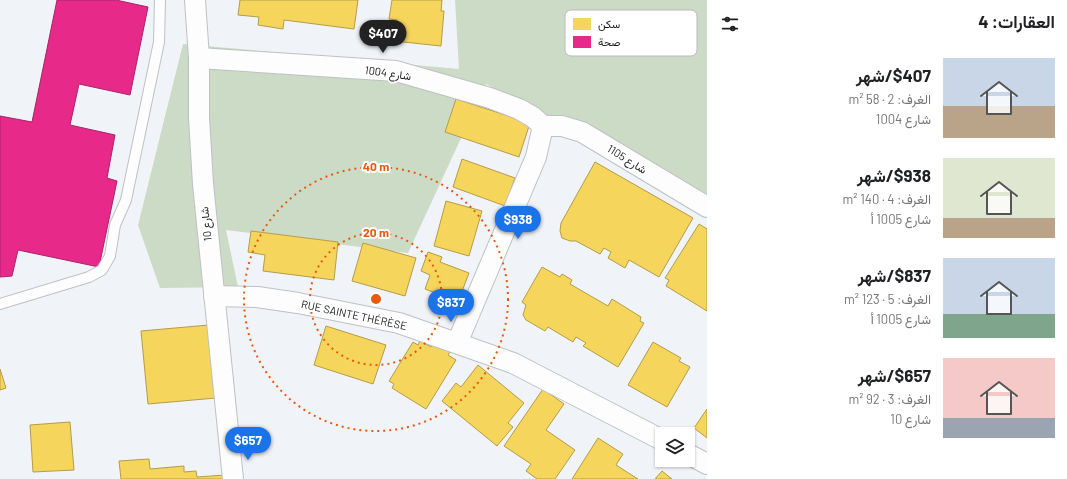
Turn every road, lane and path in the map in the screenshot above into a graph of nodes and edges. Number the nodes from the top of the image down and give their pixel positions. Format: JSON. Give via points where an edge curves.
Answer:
{"nodes":[{"id":1,"x":160,"y":0,"type":"edge"},
{"id":2,"x":195,"y":0,"type":"edge"},
{"id":3,"x":199,"y":58,"type":"junction"},
{"id":4,"x":542,"y":126,"type":"junction"},
{"id":5,"x":707,"y":207,"type":"edge"},
{"id":6,"x":214,"y":296,"type":"junction"},
{"id":7,"x":0,"y":304,"type":"edge"},
{"id":8,"x":458,"y":343,"type":"junction"},
{"id":9,"x":655,"y":436,"type":"edge"},
{"id":10,"x":695,"y":458,"type":"edge"},
{"id":11,"x":707,"y":464,"type":"edge"},
{"id":12,"x":233,"y":479,"type":"edge"}],
"edges":[{"from":1,"to":7,"type":"lane","via":[[159,42],[147,105],[126,200],[116,225],[110,256],[102,270],[89,277]]},
{"from":2,"to":3,"type":"street","name":"شارع 10"},
{"from":3,"to":4,"type":"street","name":"شارع 1004","via":[[396,72],[490,98],[519,109]]},
{"from":3,"to":6,"type":"street","name":"شارع 10","via":[[202,184]]},
{"from":4,"to":5,"type":"street","name":"شارع 1105","via":[[562,126],[582,132]]},
{"from":4,"to":8,"type":"street","via":[[536,157]]},
{"from":6,"to":8,"type":"street","name":"RUE SAINTE THÉRÈSE","via":[[257,297],[306,304],[399,323]]},
{"from":6,"to":12,"type":"street","name":"شارع 10"},
{"from":8,"to":9,"type":"street","name":"RUE SAINTE THÉRÈSE","via":[[512,363]]},
{"from":10,"to":11,"type":"street"}]}
